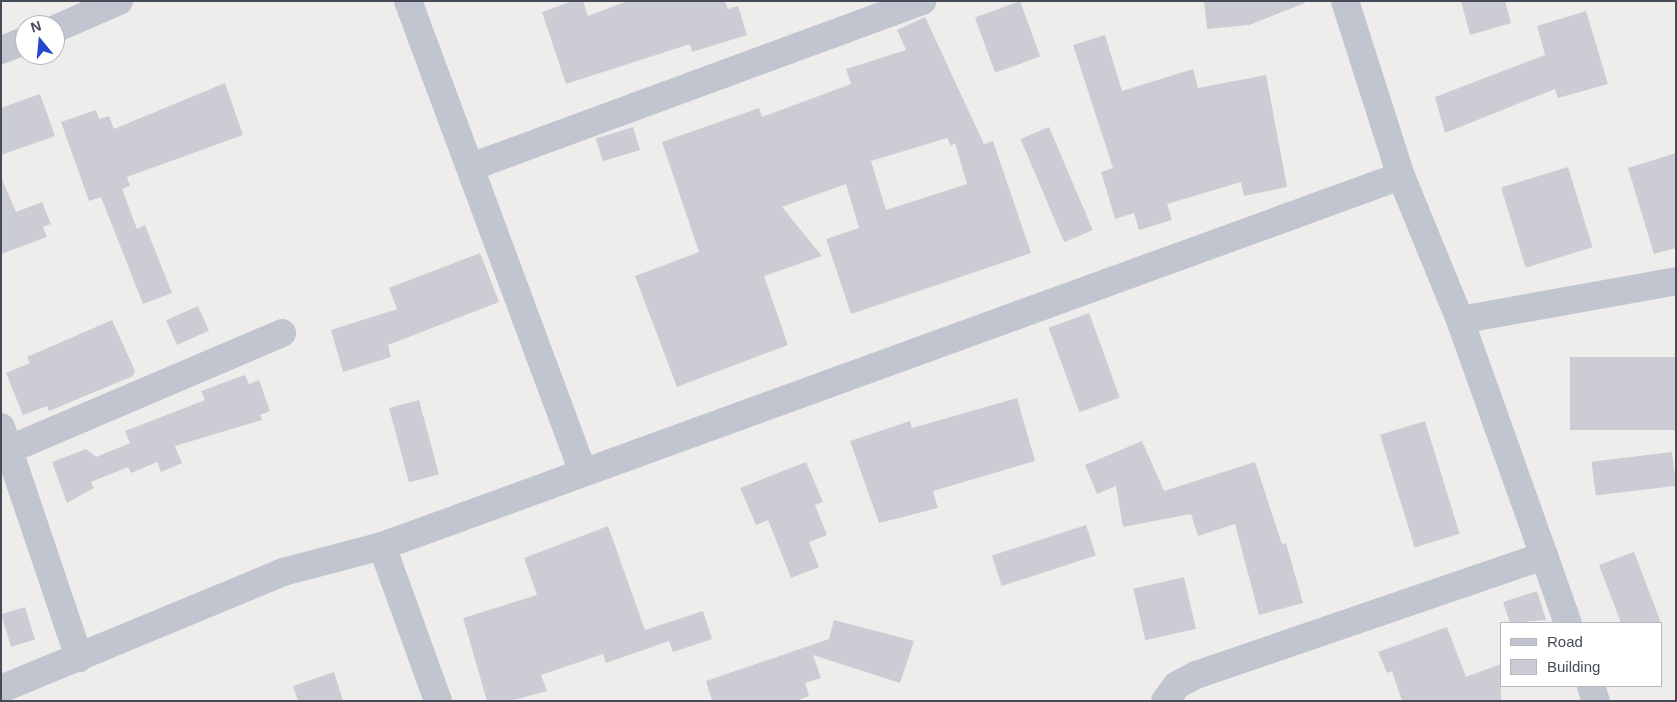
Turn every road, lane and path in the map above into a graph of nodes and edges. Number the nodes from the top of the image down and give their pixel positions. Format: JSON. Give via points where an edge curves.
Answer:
{"nodes":[{"id":1,"x":119,"y":1,"type":"edge"},
{"id":2,"x":408,"y":1,"type":"edge"},
{"id":3,"x":922,"y":1,"type":"edge"},
{"id":4,"x":1345,"y":1,"type":"edge"},
{"id":5,"x":65,"y":25,"type":"edge"},
{"id":6,"x":15,"y":45,"type":"edge"},
{"id":7,"x":1,"y":50,"type":"edge"},
{"id":8,"x":471,"y":167,"type":"junction"},
{"id":9,"x":1400,"y":176,"type":"junction"},
{"id":10,"x":1676,"y":281,"type":"edge"},
{"id":11,"x":1460,"y":320,"type":"junction"},
{"id":12,"x":282,"y":333,"type":"dead end"},
{"id":13,"x":4,"y":439,"type":"edge"},
{"id":14,"x":583,"y":472,"type":"junction"},
{"id":15,"x":382,"y":546,"type":"junction"},
{"id":16,"x":1544,"y":556,"type":"junction"},
{"id":17,"x":1568,"y":622,"type":"edge"},
{"id":18,"x":79,"y":658,"type":"junction"},
{"id":19,"x":1591,"y":687,"type":"edge"},
{"id":20,"x":1,"y":689,"type":"edge"},
{"id":21,"x":438,"y":701,"type":"edge"},
{"id":22,"x":1165,"y":701,"type":"edge"},
{"id":23,"x":1596,"y":701,"type":"edge"}],
"edges":[{"from":1,"to":5,"type":"street"},
{"from":2,"to":8,"type":"street"},
{"from":3,"to":8,"type":"street"},
{"from":4,"to":9,"type":"street"},
{"from":6,"to":7,"type":"street"},
{"from":8,"to":14,"type":"street"},
{"from":9,"to":11,"type":"street"},
{"from":9,"to":14,"type":"street"},
{"from":10,"to":11,"type":"street"},
{"from":11,"to":16,"type":"street"},
{"from":12,"to":13,"type":"street"},
{"from":13,"to":18,"type":"street"},
{"from":14,"to":15,"type":"street"},
{"from":15,"to":18,"type":"street","via":[[283,572]]},
{"from":15,"to":21,"type":"street"},
{"from":16,"to":17,"type":"street"},
{"from":16,"to":22,"type":"street","via":[[1196,675],[1177,685]]},
{"from":18,"to":20,"type":"street"},
{"from":19,"to":23,"type":"street"}]}
